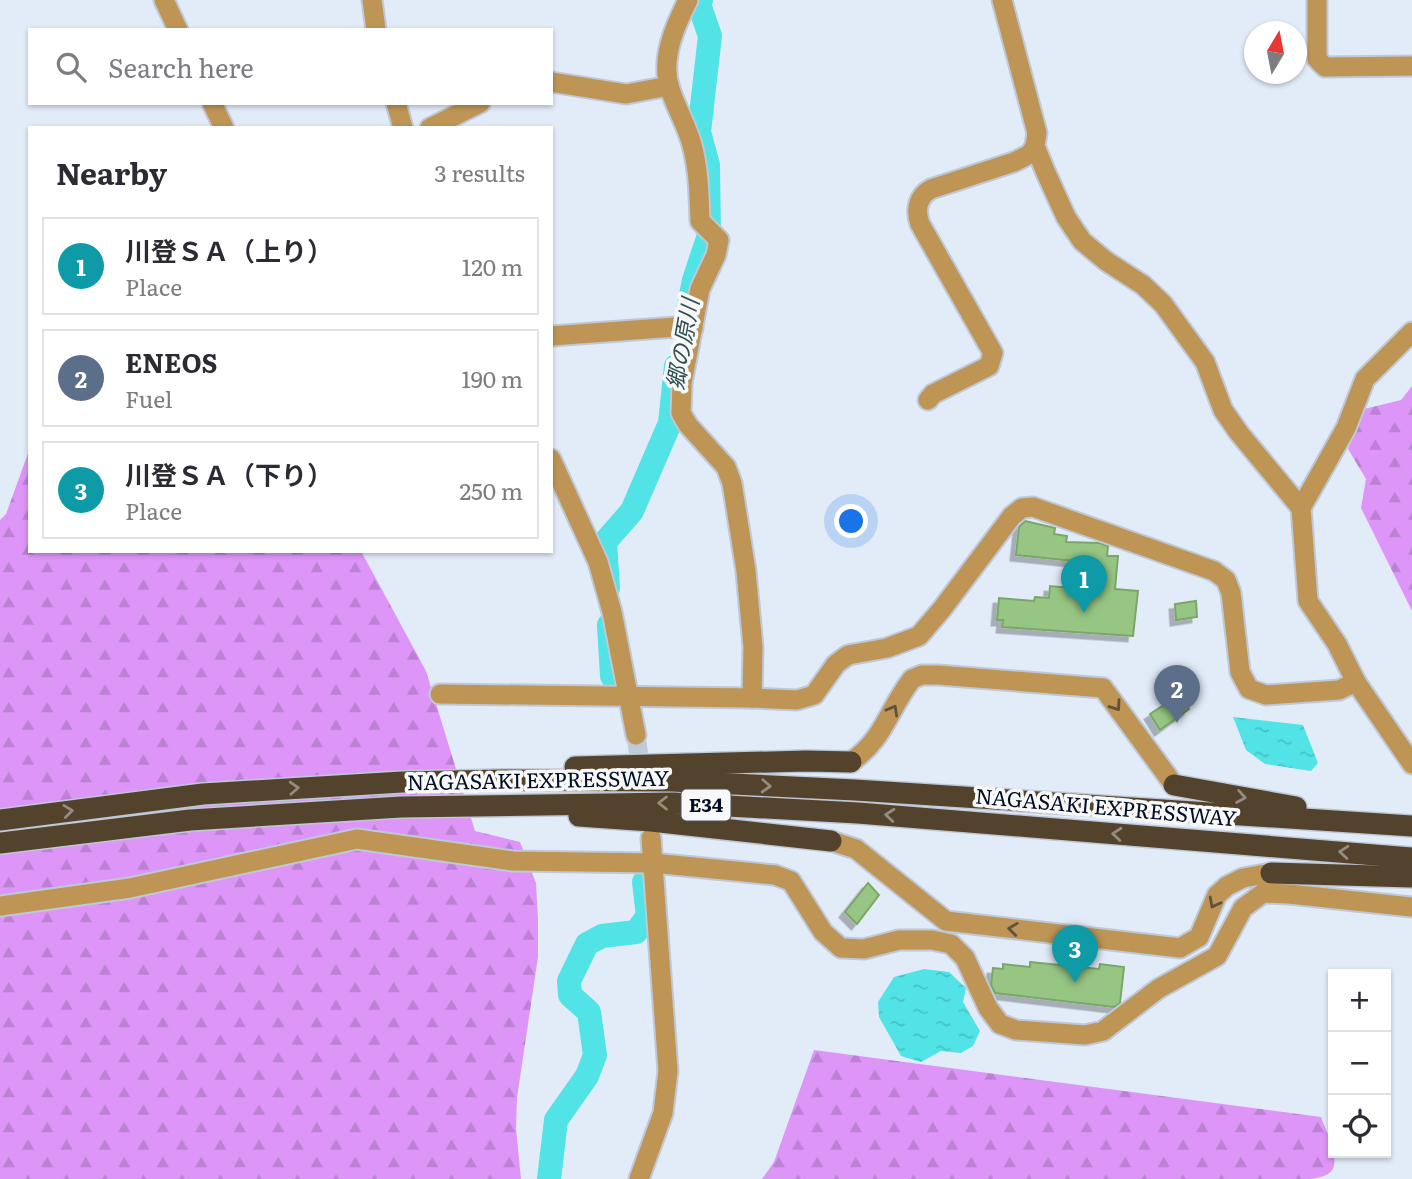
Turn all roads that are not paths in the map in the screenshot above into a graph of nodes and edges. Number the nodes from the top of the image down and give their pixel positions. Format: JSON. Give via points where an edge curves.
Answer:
{"nodes":[{"id":1,"x":164,"y":0,"type":"edge"},
{"id":2,"x":372,"y":0,"type":"edge"},
{"id":3,"x":688,"y":0,"type":"edge"},
{"id":4,"x":1002,"y":0,"type":"edge"},
{"id":5,"x":1317,"y":0,"type":"edge"},
{"id":6,"x":177,"y":28,"type":"edge"},
{"id":7,"x":376,"y":28,"type":"edge"},
{"id":8,"x":1412,"y":66,"type":"edge"},
{"id":9,"x":553,"y":82,"type":"edge"},
{"id":10,"x":669,"y":86,"type":"junction"},
{"id":11,"x":213,"y":105,"type":"edge"},
{"id":12,"x":397,"y":105,"type":"edge"},
{"id":13,"x":476,"y":105,"type":"edge"},
{"id":14,"x":222,"y":126,"type":"edge"},
{"id":15,"x":402,"y":126,"type":"edge"},
{"id":16,"x":434,"y":126,"type":"edge"},
{"id":17,"x":1035,"y":146,"type":"junction"},
{"id":18,"x":685,"y":327,"type":"junction"},
{"id":19,"x":1412,"y":332,"type":"edge"},
{"id":20,"x":553,"y":336,"type":"edge"},
{"id":21,"x":928,"y":400,"type":"dead end"},
{"id":22,"x":553,"y":463,"type":"edge"},
{"id":23,"x":1301,"y":508,"type":"junction"},
{"id":24,"x":1356,"y":682,"type":"junction"},
{"id":25,"x":440,"y":694,"type":"dead end"},
{"id":26,"x":630,"y":696,"type":"junction"},
{"id":27,"x":752,"y":698,"type":"junction"},
{"id":28,"x":636,"y":735,"type":"tunnel mouth"},
{"id":29,"x":851,"y":762,"type":"joint"},
{"id":30,"x":1412,"y":764,"type":"edge"},
{"id":31,"x":402,"y":782,"type":"junction"},
{"id":32,"x":1174,"y":785,"type":"joint"},
{"id":33,"x":505,"y":805,"type":"junction"},
{"id":34,"x":0,"y":820,"type":"edge"},
{"id":35,"x":1402,"y":825,"type":"edge"},
{"id":36,"x":650,"y":838,"type":"tunnel mouth"},
{"id":37,"x":831,"y":841,"type":"joint"},
{"id":38,"x":0,"y":843,"type":"edge"},
{"id":39,"x":1412,"y":858,"type":"edge"},
{"id":40,"x":653,"y":863,"type":"junction"},
{"id":41,"x":1271,"y":873,"type":"joint"},
{"id":42,"x":1412,"y":877,"type":"edge"},
{"id":43,"x":0,"y":906,"type":"edge"},
{"id":44,"x":1412,"y":907,"type":"edge"},
{"id":45,"x":639,"y":1179,"type":"edge"}],
"edges":[{"from":1,"to":6,"type":"street"},
{"from":2,"to":7,"type":"street"},
{"from":3,"to":10,"type":"street","via":[[673,31]]},
{"from":4,"to":17,"type":"street","via":[[1037,133]]},
{"from":5,"to":8,"type":"street","via":[[1317,59],[1325,67]]},
{"from":9,"to":10,"type":"street","via":[[626,94]]},
{"from":10,"to":18,"type":"street","via":[[699,173],[699,221],[719,240]]},
{"from":11,"to":14,"type":"street"},
{"from":12,"to":15,"type":"street"},
{"from":13,"to":16,"type":"street"},
{"from":17,"to":21,"type":"street","via":[[1014,162],[923,194],[917,215],[920,224],[993,353],[989,366]]},
{"from":17,"to":23,"type":"street","via":[[1066,217],[1082,241],[1163,304],[1205,362],[1231,422]]},
{"from":18,"to":20,"type":"street"},
{"from":18,"to":27,"type":"street","via":[[681,413],[726,467],[732,483],[746,571]]},
{"from":19,"to":23,"type":"street","via":[[1365,379],[1346,428]]},
{"from":22,"to":26,"type":"street","via":[[598,562]]},
{"from":23,"to":24,"type":"street","via":[[1308,601]]},
{"from":24,"to":27,"type":"street","via":[[1339,690],[1266,695],[1249,689],[1240,672],[1226,580],[1214,571],[1033,507],[1012,516],[919,636],[887,648],[848,654],[814,695],[797,700]]},
{"from":24,"to":30,"type":"street"},
{"from":25,"to":26,"type":"street"},
{"from":26,"to":27,"type":"street"},
{"from":26,"to":28,"type":"street"},
{"from":29,"to":31,"type":"highway","via":[[539,768]]},
{"from":29,"to":32,"type":"street","one_way":true,"via":[[876,741],[912,679],[938,675],[1104,688]]},
{"from":34,"to":31,"type":"highway","name":"NAGASAKI EXPRESSWAY","number":"E34","one_way":true,"via":[[203,794]]},
{"from":31,"to":35,"type":"highway","name":"NAGASAKI EXPRESSWAY","number":"E34","one_way":true,"via":[[672,781]]},
{"from":32,"to":35,"type":"highway","one_way":true},
{"from":33,"to":37,"type":"highway"},
{"from":33,"to":38,"type":"highway","name":"NAGASAKI EXPRESSWAY","number":"E34","via":[[190,820]]},
{"from":39,"to":33,"type":"highway","name":"NAGASAKI EXPRESSWAY","number":"E34","one_way":true,"via":[[858,813],[674,803]]},
{"from":36,"to":40,"type":"street"},
{"from":41,"to":37,"type":"street","one_way":true,"via":[[1243,877],[1227,886],[1217,895],[1199,937],[1180,948],[946,921],[856,849]]},
{"from":40,"to":43,"type":"street","via":[[513,861],[356,839],[130,888]]},
{"from":40,"to":44,"type":"street","via":[[775,875],[791,881],[823,932],[841,948],[864,949],[898,940],[951,944],[965,958],[1000,1024],[1016,1030],[1085,1035],[1103,1031],[1158,989],[1217,956],[1243,908],[1264,893]]},
{"from":40,"to":45,"type":"street","via":[[668,1071],[663,1113]]},
{"from":41,"to":42,"type":"highway"}]}
